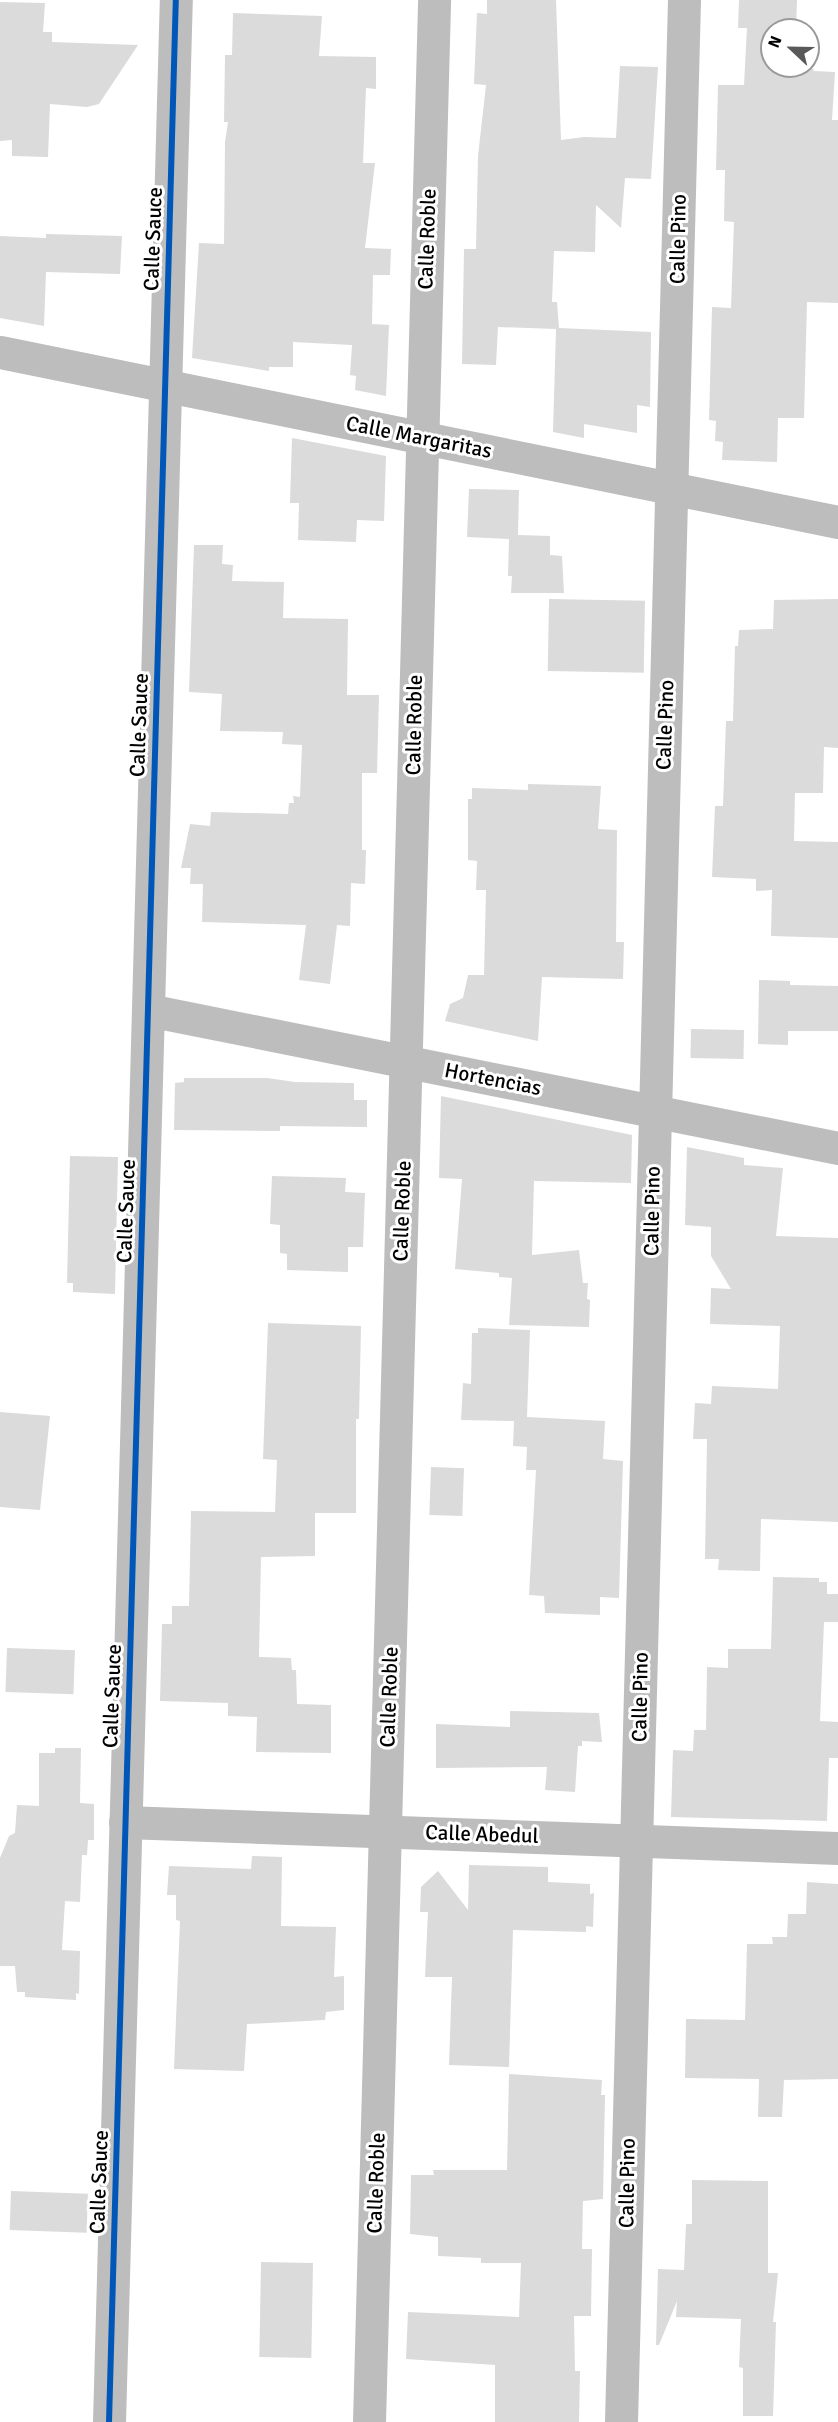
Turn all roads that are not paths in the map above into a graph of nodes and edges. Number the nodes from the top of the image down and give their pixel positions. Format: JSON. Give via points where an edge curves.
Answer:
{"nodes":[{"id":1,"x":176,"y":0,"type":"edge"},
{"id":2,"x":434,"y":0,"type":"edge"},
{"id":3,"x":684,"y":0,"type":"edge"},
{"id":4,"x":0,"y":352,"type":"edge"},
{"id":5,"x":165,"y":386,"type":"junction"},
{"id":6,"x":422,"y":437,"type":"junction"},
{"id":7,"x":671,"y":488,"type":"junction"},
{"id":8,"x":838,"y":522,"type":"edge"},
{"id":9,"x":148,"y":1010,"type":"junction"},
{"id":10,"x":406,"y":1061,"type":"junction"},
{"id":11,"x":654,"y":1111,"type":"junction"},
{"id":12,"x":838,"y":1148,"type":"edge"},
{"id":13,"x":125,"y":1822,"type":"junction"},
{"id":14,"x":385,"y":1831,"type":"junction"},
{"id":15,"x":636,"y":1840,"type":"junction"},
{"id":16,"x":838,"y":1848,"type":"edge"},
{"id":17,"x":109,"y":2422,"type":"edge"},
{"id":18,"x":369,"y":2422,"type":"edge"},
{"id":19,"x":621,"y":2422,"type":"edge"}],
"edges":[{"from":1,"to":5,"type":"street","name":"Calle Sauce"},
{"from":2,"to":6,"type":"street","name":"Calle Roble"},
{"from":3,"to":7,"type":"street","name":"Calle Pino"},
{"from":4,"to":5,"type":"street","name":"Calle Margaritas"},
{"from":5,"to":6,"type":"street","name":"Calle Margaritas"},
{"from":5,"to":9,"type":"street","name":"Calle Sauce"},
{"from":6,"to":7,"type":"street","name":"Calle Margaritas"},
{"from":6,"to":10,"type":"street","name":"Calle Roble"},
{"from":7,"to":8,"type":"street","name":"Calle Margaritas"},
{"from":7,"to":11,"type":"street","name":"Calle Pino"},
{"from":9,"to":10,"type":"street","name":"Hortencias"},
{"from":9,"to":13,"type":"street","name":"Calle Sauce"},
{"from":10,"to":11,"type":"street","name":"Hortencias"},
{"from":10,"to":14,"type":"street","name":"Calle Roble"},
{"from":11,"to":12,"type":"street","name":"Hortencias"},
{"from":11,"to":15,"type":"street","name":"Calle Pino"},
{"from":13,"to":14,"type":"street","name":"Calle Abedul"},
{"from":13,"to":17,"type":"street","name":"Calle Sauce"},
{"from":14,"to":15,"type":"street","name":"Calle Abedul"},
{"from":14,"to":18,"type":"street","name":"Calle Roble"},
{"from":15,"to":16,"type":"street","name":"Calle Abedul"},
{"from":15,"to":19,"type":"street","name":"Calle Pino"}]}
